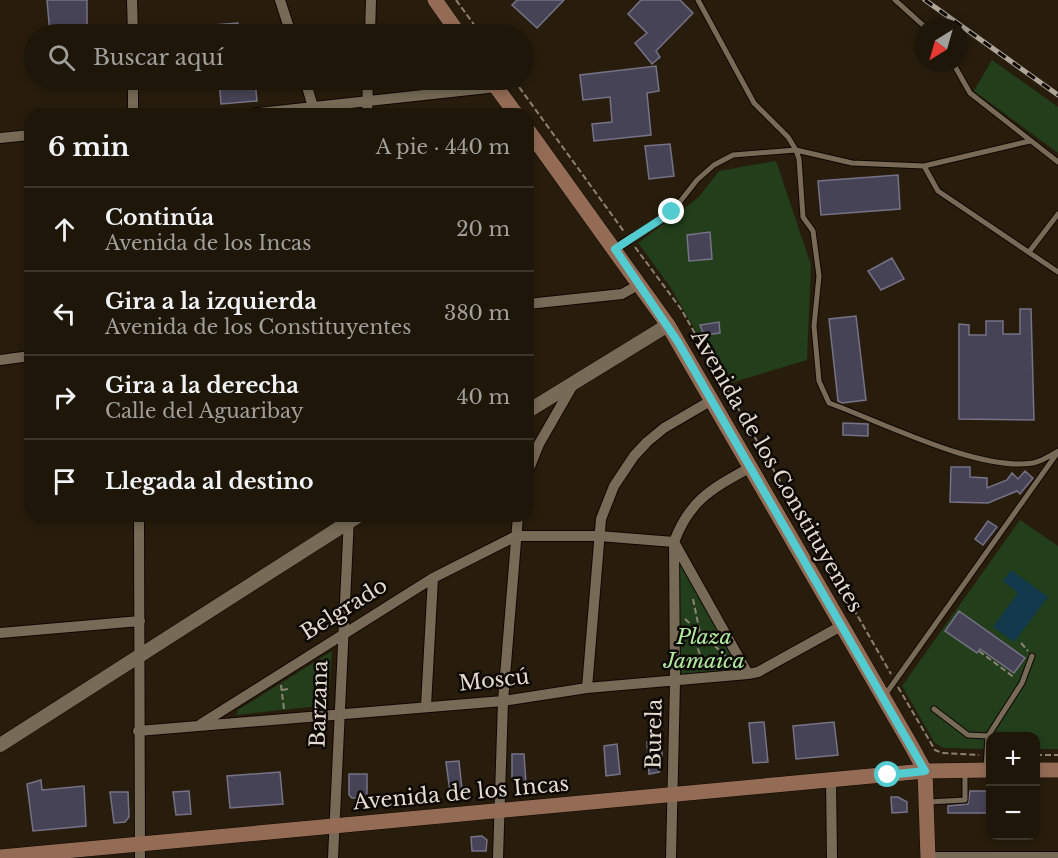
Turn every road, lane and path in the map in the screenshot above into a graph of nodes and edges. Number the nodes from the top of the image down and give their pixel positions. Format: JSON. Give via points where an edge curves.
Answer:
{"nodes":[{"id":1,"x":132,"y":0,"type":"edge"},
{"id":2,"x":280,"y":0,"type":"edge"},
{"id":3,"x":371,"y":0,"type":"edge"},
{"id":4,"x":435,"y":0,"type":"edge"},
{"id":5,"x":456,"y":0,"type":"edge"},
{"id":6,"x":698,"y":0,"type":"edge"},
{"id":7,"x":895,"y":0,"type":"edge"},
{"id":8,"x":915,"y":18,"type":"edge"},
{"id":9,"x":133,"y":24,"type":"edge"},
{"id":10,"x":288,"y":24,"type":"edge"},
{"id":11,"x":370,"y":24,"type":"edge"},
{"id":12,"x":452,"y":24,"type":"edge"},
{"id":13,"x":474,"y":24,"type":"edge"},
{"id":14,"x":958,"y":72,"type":"edge"},
{"id":15,"x":133,"y":90,"type":"edge"},
{"id":16,"x":308,"y":90,"type":"edge"},
{"id":17,"x":368,"y":90,"type":"edge"},
{"id":18,"x":445,"y":90,"type":"edge"},
{"id":19,"x":499,"y":90,"type":"edge"},
{"id":20,"x":368,"y":101,"type":"junction"},
{"id":21,"x":313,"y":107,"type":"junction"},
{"id":22,"x":133,"y":108,"type":"edge"},
{"id":23,"x":304,"y":108,"type":"edge"},
{"id":24,"x":367,"y":108,"type":"edge"},
{"id":25,"x":512,"y":108,"type":"edge"},
{"id":26,"x":24,"y":136,"type":"edge"},
{"id":27,"x":0,"y":138,"type":"edge"},
{"id":28,"x":534,"y":138,"type":"edge"},
{"id":29,"x":1030,"y":141,"type":"junction"},
{"id":30,"x":796,"y":150,"type":"junction"},
{"id":31,"x":1058,"y":162,"type":"edge"},
{"id":32,"x":924,"y":166,"type":"junction"},
{"id":33,"x":1058,"y":214,"type":"edge"},
{"id":34,"x":633,"y":237,"type":"joint"},
{"id":35,"x":615,"y":249,"type":"junction"},
{"id":36,"x":1029,"y":252,"type":"junction"},
{"id":37,"x":1058,"y":272,"type":"edge"},
{"id":38,"x":640,"y":284,"type":"junction"},
{"id":39,"x":534,"y":303,"type":"edge"},
{"id":40,"x":668,"y":325,"type":"junction"},
{"id":41,"x":24,"y":357,"type":"edge"},
{"id":42,"x":0,"y":360,"type":"edge"},
{"id":43,"x":574,"y":382,"type":"junction"},
{"id":44,"x":712,"y":400,"type":"junction"},
{"id":45,"x":534,"y":407,"type":"edge"},
{"id":46,"x":1058,"y":452,"type":"edge"},
{"id":47,"x":534,"y":456,"type":"edge"},
{"id":48,"x":751,"y":467,"type":"junction"},
{"id":49,"x":139,"y":522,"type":"edge"},
{"id":50,"x":346,"y":522,"type":"edge"},
{"id":51,"x":352,"y":522,"type":"edge"},
{"id":52,"x":517,"y":522,"type":"edge"},
{"id":53,"x":516,"y":536,"type":"junction"},
{"id":54,"x":599,"y":536,"type":"junction"},
{"id":55,"x":674,"y":542,"type":"junction"},
{"id":56,"x":433,"y":578,"type":"junction"},
{"id":57,"x":675,"y":608,"type":"junction"},
{"id":58,"x":140,"y":621,"type":"junction"},
{"id":59,"x":843,"y":626,"type":"junction"},
{"id":60,"x":0,"y":633,"type":"edge"},
{"id":61,"x":342,"y":633,"type":"junction"},
{"id":62,"x":978,"y":651,"type":"dead end"},
{"id":63,"x":140,"y":656,"type":"junction"},
{"id":64,"x":1032,"y":656,"type":"dead end"},
{"id":65,"x":279,"y":673,"type":"junction"},
{"id":66,"x":748,"y":674,"type":"junction"},
{"id":67,"x":709,"y":679,"type":"junction"},
{"id":68,"x":675,"y":682,"type":"junction"},
{"id":69,"x":1022,"y":684,"type":"junction"},
{"id":70,"x":587,"y":688,"type":"junction"},
{"id":71,"x":288,"y":689,"type":"dead end"},
{"id":72,"x":282,"y":690,"type":"junction"},
{"id":73,"x":884,"y":697,"type":"junction"},
{"id":74,"x":503,"y":701,"type":"junction"},
{"id":75,"x":426,"y":706,"type":"junction"},
{"id":76,"x":934,"y":709,"type":"dead end"},
{"id":77,"x":338,"y":714,"type":"junction"},
{"id":78,"x":286,"y":718,"type":"junction"},
{"id":79,"x":198,"y":725,"type":"junction"},
{"id":80,"x":138,"y":731,"type":"junction"},
{"id":81,"x":991,"y":732,"type":"edge"},
{"id":82,"x":986,"y":736,"type":"edge"},
{"id":83,"x":0,"y":744,"type":"edge"},
{"id":84,"x":942,"y":753,"type":"dead end"},
{"id":85,"x":1040,"y":755,"type":"edge"},
{"id":86,"x":1058,"y":755,"type":"edge"},
{"id":87,"x":986,"y":764,"type":"edge"},
{"id":88,"x":986,"y":765,"type":"edge"},
{"id":89,"x":965,"y":770,"type":"junction"},
{"id":90,"x":1040,"y":770,"type":"edge"},
{"id":91,"x":1058,"y":770,"type":"edge"},
{"id":92,"x":925,"y":771,"type":"junction"},
{"id":93,"x":831,"y":780,"type":"junction"},
{"id":94,"x":672,"y":795,"type":"junction"},
{"id":95,"x":927,"y":802,"type":"junction"},
{"id":96,"x":500,"y":811,"type":"junction"},
{"id":97,"x":335,"y":826,"type":"junction"},
{"id":98,"x":140,"y":851,"type":"edge"},
{"id":99,"x":0,"y":857,"type":"edge"},
{"id":100,"x":928,"y":857,"type":"edge"},
{"id":101,"x":1058,"y":857,"type":"edge"},
{"id":102,"x":333,"y":858,"type":"edge"},
{"id":103,"x":498,"y":858,"type":"edge"},
{"id":104,"x":671,"y":858,"type":"edge"},
{"id":105,"x":832,"y":858,"type":"edge"}],
"edges":[{"from":1,"to":9,"type":"street"},
{"from":2,"to":10,"type":"street"},
{"from":3,"to":11,"type":"street"},
{"from":4,"to":12,"type":"main road"},
{"from":5,"to":13,"type":"path"},
{"from":6,"to":30,"type":"lane","via":[[753,103]]},
{"from":7,"to":8,"type":"lane"},
{"from":14,"to":29,"type":"lane","via":[[970,93]]},
{"from":15,"to":22,"type":"street"},
{"from":16,"to":21,"type":"street"},
{"from":17,"to":20,"type":"street"},
{"from":18,"to":20,"type":"street"},
{"from":19,"to":25,"type":"main road"},
{"from":20,"to":21,"type":"street"},
{"from":20,"to":24,"type":"street"},
{"from":21,"to":23,"type":"street"},
{"from":26,"to":27,"type":"street"},
{"from":28,"to":35,"type":"main road","name":"Avenida de los Constituyentes"},
{"from":29,"to":31,"type":"lane"},
{"from":29,"to":32,"type":"lane"},
{"from":30,"to":32,"type":"lane","via":[[852,163]]},
{"from":30,"to":34,"type":"lane","via":[[722,159],[697,180],[672,212]]},
{"from":30,"to":46,"type":"lane","via":[[803,217],[813,231],[819,276],[814,326],[819,381],[829,402],[943,447],[999,462],[1035,463]]},
{"from":32,"to":36,"type":"lane","via":[[938,191]]},
{"from":33,"to":36,"type":"lane"},
{"from":34,"to":35,"type":"street"},
{"from":35,"to":38,"type":"main road","name":"Avenida de los Constituyentes"},
{"from":36,"to":37,"type":"lane"},
{"from":38,"to":39,"type":"street","via":[[622,294]]},
{"from":38,"to":40,"type":"main road","name":"Avenida de los Constituyentes"},
{"from":40,"to":43,"type":"street"},
{"from":40,"to":44,"type":"main road","name":"Avenida de los Constituyentes"},
{"from":41,"to":42,"type":"street"},
{"from":43,"to":45,"type":"street"},
{"from":43,"to":47,"type":"street"},
{"from":44,"to":48,"type":"main road","name":"Avenida de los Constituyentes"},
{"from":44,"to":54,"type":"street","via":[[664,428],[634,456],[607,502]]},
{"from":46,"to":73,"type":"lane"},
{"from":48,"to":55,"type":"street","name":"Burela","via":[[699,499]]},
{"from":48,"to":59,"type":"main road","name":"Avenida de los Constituyentes"},
{"from":49,"to":58,"type":"street"},
{"from":50,"to":63,"type":"street"},
{"from":51,"to":61,"type":"street","name":"Barzana"},
{"from":52,"to":53,"type":"street"},
{"from":53,"to":54,"type":"street"},
{"from":53,"to":56,"type":"street","name":"Belgrado"},
{"from":53,"to":74,"type":"street"},
{"from":54,"to":55,"type":"street"},
{"from":54,"to":70,"type":"street"},
{"from":55,"to":57,"type":"street","name":"Burela"},
{"from":55,"to":66,"type":"street"},
{"from":56,"to":61,"type":"street","name":"Belgrado"},
{"from":56,"to":75,"type":"street"},
{"from":57,"to":67,"type":"path","via":[[700,633],[698,649]]},
{"from":57,"to":68,"type":"street","name":"Burela"},
{"from":58,"to":60,"type":"street"},
{"from":58,"to":63,"type":"street"},
{"from":59,"to":66,"type":"street","name":"Moscú"},
{"from":59,"to":73,"type":"main road","name":"Avenida de los Constituyentes"},
{"from":61,"to":65,"type":"street","name":"Belgrado"},
{"from":61,"to":77,"type":"street","name":"Barzana"},
{"from":62,"to":69,"type":"path"},
{"from":63,"to":80,"type":"street"},
{"from":63,"to":83,"type":"street"},
{"from":64,"to":69,"type":"lane"},
{"from":65,"to":72,"type":"path"},
{"from":65,"to":79,"type":"street","name":"Belgrado"},
{"from":66,"to":67,"type":"street","name":"Moscú"},
{"from":67,"to":68,"type":"street","name":"Moscú"},
{"from":68,"to":70,"type":"street","name":"Moscú"},
{"from":68,"to":94,"type":"street","name":"Burela"},
{"from":69,"to":81,"type":"lane"},
{"from":70,"to":74,"type":"street","name":"Moscú"},
{"from":71,"to":72,"type":"path"},
{"from":72,"to":78,"type":"path"},
{"from":73,"to":92,"type":"main road","name":"Avenida de los Constituyentes"},
{"from":74,"to":75,"type":"street","name":"Moscú"},
{"from":74,"to":96,"type":"street"},
{"from":75,"to":77,"type":"street","name":"Moscú"},
{"from":76,"to":82,"type":"lane","via":[[968,735]]},
{"from":77,"to":78,"type":"street","name":"Moscú"},
{"from":77,"to":97,"type":"street","name":"Barzana"},
{"from":78,"to":79,"type":"street","name":"Moscú"},
{"from":79,"to":80,"type":"street","name":"Moscú"},
{"from":80,"to":98,"type":"street"},
{"from":84,"to":87,"type":"path"},
{"from":85,"to":86,"type":"path"},
{"from":88,"to":89,"type":"main road","name":"Avenida de los Incas"},
{"from":89,"to":92,"type":"main road","name":"Avenida de los Incas"},
{"from":89,"to":95,"type":"lane","via":[[965,800]]},
{"from":90,"to":91,"type":"main road"},
{"from":92,"to":93,"type":"main road","name":"Avenida de los Incas"},
{"from":92,"to":95,"type":"main road","name":"Avenida de los Constituyentes"},
{"from":93,"to":94,"type":"main road","name":"Avenida de los Incas"},
{"from":93,"to":105,"type":"street"},
{"from":94,"to":96,"type":"main road","name":"Avenida de los Incas"},
{"from":94,"to":104,"type":"street","name":"Burela"},
{"from":95,"to":100,"type":"main road","name":"Avenida de los Constituyentes"},
{"from":96,"to":97,"type":"main road","name":"Avenida de los Incas"},
{"from":96,"to":103,"type":"street"},
{"from":97,"to":98,"type":"main road","name":"Avenida de los Incas"},
{"from":97,"to":102,"type":"street","name":"Barzana"},
{"from":98,"to":99,"type":"main road","name":"Avenida de los Incas"},
{"from":100,"to":101,"type":"street"}]}
